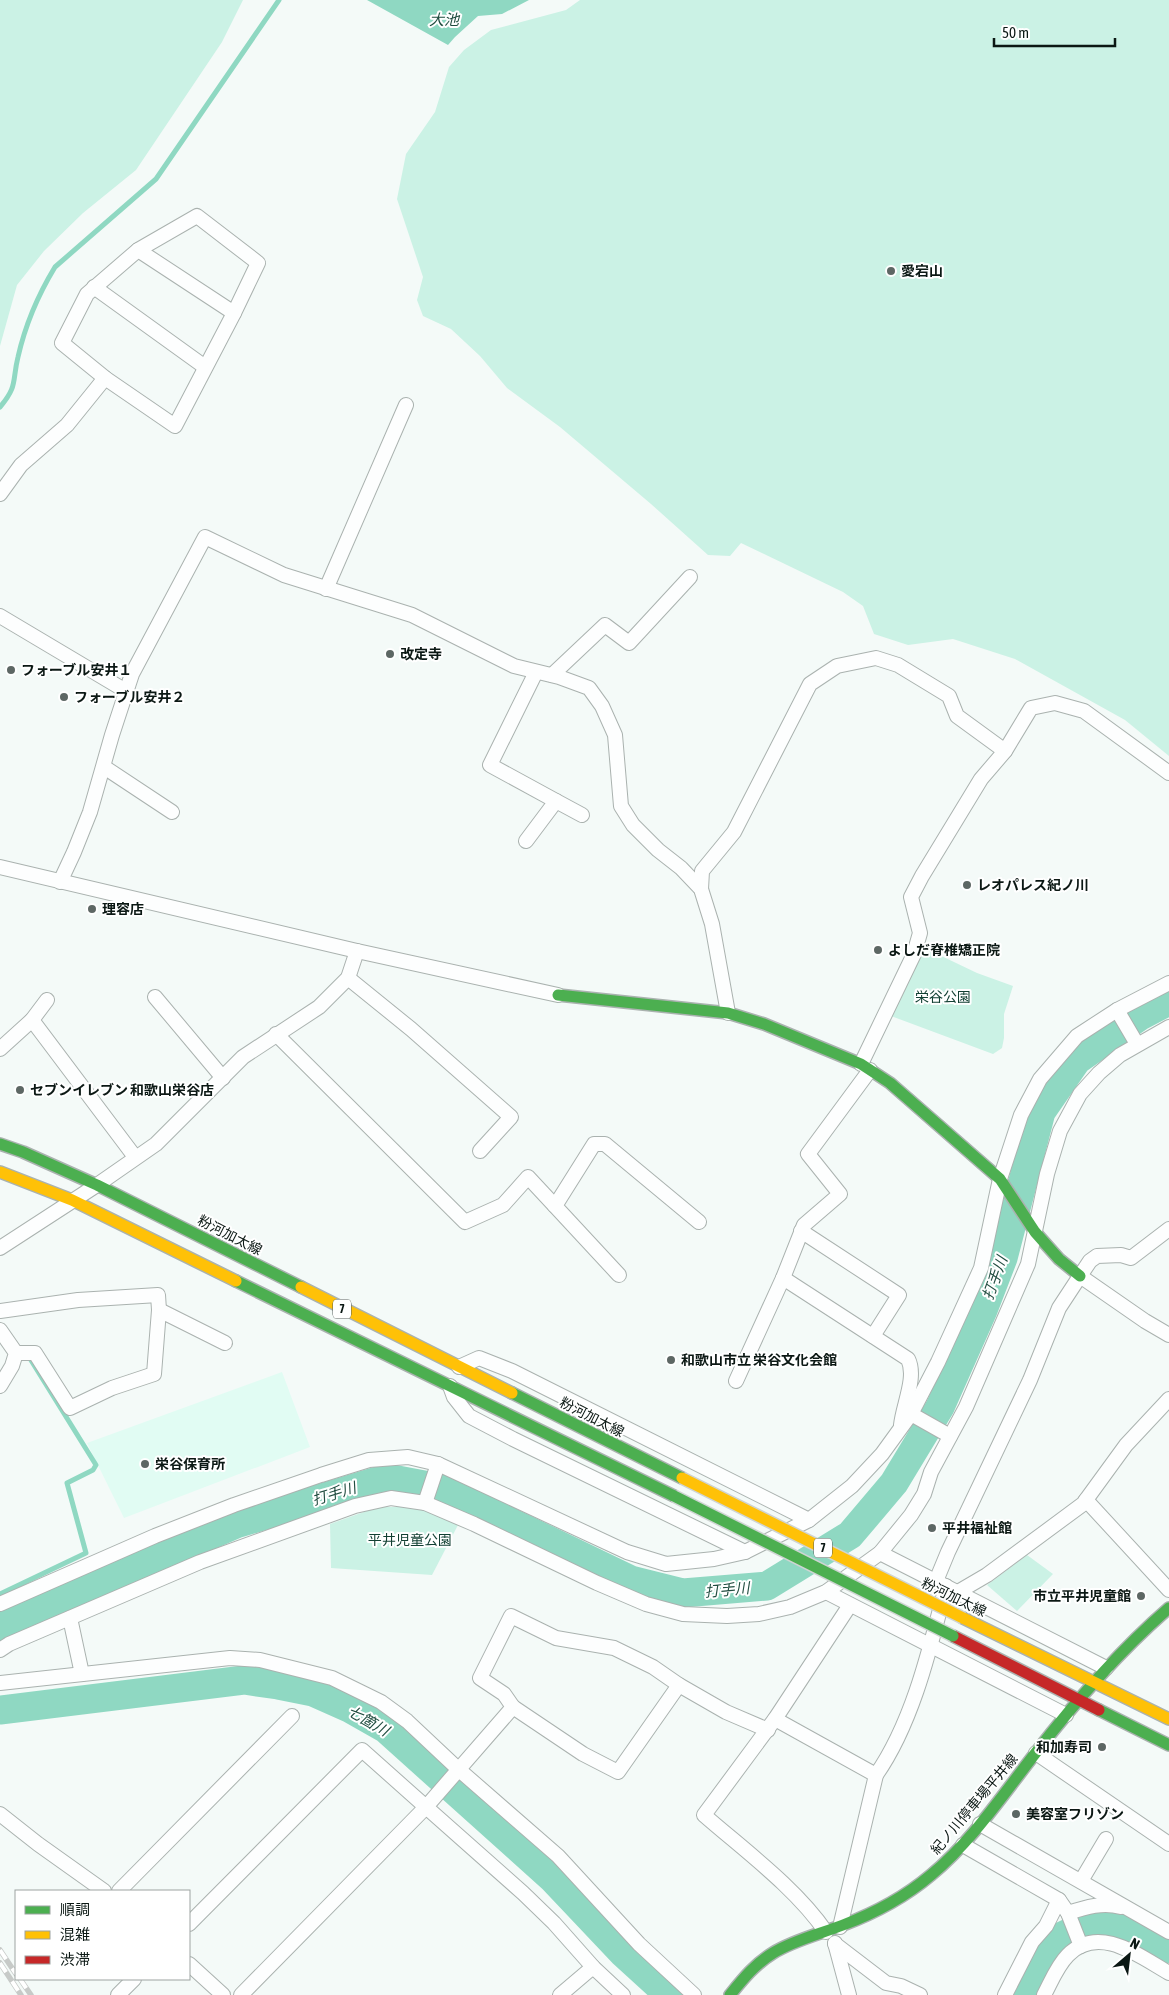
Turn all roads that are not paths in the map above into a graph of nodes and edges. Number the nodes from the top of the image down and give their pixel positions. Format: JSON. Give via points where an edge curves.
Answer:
{"nodes":[{"id":1,"x":138,"y":250,"type":"junction"},
{"id":2,"x":94,"y":288,"type":"junction"},
{"id":3,"x":234,"y":313,"type":"junction"},
{"id":4,"x":205,"y":367,"type":"junction"},
{"id":5,"x":105,"y":378,"type":"junction"},
{"id":6,"x":406,"y":405,"type":"dead end"},
{"id":7,"x":0,"y":494,"type":"edge"},
{"id":8,"x":690,"y":577,"type":"dead end"},
{"id":9,"x":326,"y":588,"type":"junction"},
{"id":10,"x":0,"y":616,"type":"edge"},
{"id":11,"x":536,"y":672,"type":"junction"},
{"id":12,"x":552,"y":675,"type":"junction"},
{"id":13,"x":126,"y":691,"type":"junction"},
{"id":14,"x":1006,"y":751,"type":"junction"},
{"id":15,"x":104,"y":766,"type":"junction"},
{"id":16,"x":1169,"y":773,"type":"edge"},
{"id":17,"x":556,"y":801,"type":"junction"},
{"id":18,"x":172,"y":812,"type":"dead end"},
{"id":19,"x":582,"y":815,"type":"dead end"},
{"id":20,"x":526,"y":842,"type":"dead end"},
{"id":21,"x":0,"y":867,"type":"edge"},
{"id":22,"x":60,"y":882,"type":"junction"},
{"id":23,"x":701,"y":889,"type":"junction"},
{"id":24,"x":356,"y":952,"type":"junction"},
{"id":25,"x":348,"y":978,"type":"junction"},
{"id":26,"x":1169,"y":983,"type":"edge"},
{"id":27,"x":558,"y":995,"type":"joint"},
{"id":28,"x":155,"y":997,"type":"dead end"},
{"id":29,"x":48,"y":1000,"type":"dead end"},
{"id":30,"x":1119,"y":1012,"type":"junction"},
{"id":31,"x":728,"y":1013,"type":"junction"},
{"id":32,"x":32,"y":1020,"type":"junction"},
{"id":33,"x":1169,"y":1027,"type":"edge"},
{"id":34,"x":276,"y":1034,"type":"junction"},
{"id":35,"x":1134,"y":1039,"type":"junction"},
{"id":36,"x":0,"y":1050,"type":"edge"},
{"id":37,"x":866,"y":1067,"type":"junction"},
{"id":38,"x":223,"y":1078,"type":"junction"},
{"id":39,"x":0,"y":1144,"type":"edge"},
{"id":40,"x":480,"y":1151,"type":"dead end"},
{"id":41,"x":135,"y":1157,"type":"junction"},
{"id":42,"x":0,"y":1172,"type":"edge"},
{"id":43,"x":1000,"y":1179,"type":"junction"},
{"id":44,"x":97,"y":1185,"type":"junction"},
{"id":45,"x":72,"y":1200,"type":"junction"},
{"id":46,"x":555,"y":1206,"type":"junction"},
{"id":47,"x":699,"y":1222,"type":"dead end"},
{"id":48,"x":1169,"y":1229,"type":"edge"},
{"id":49,"x":1034,"y":1230,"type":"junction"},
{"id":50,"x":801,"y":1231,"type":"junction"},
{"id":51,"x":0,"y":1248,"type":"edge"},
{"id":52,"x":620,"y":1275,"type":"dead end"},
{"id":53,"x":1080,"y":1276,"type":"junction"},
{"id":54,"x":782,"y":1278,"type":"junction"},
{"id":55,"x":159,"y":1310,"type":"junction"},
{"id":56,"x":0,"y":1311,"type":"edge"},
{"id":57,"x":0,"y":1330,"type":"edge"},
{"id":58,"x":1169,"y":1335,"type":"edge"},
{"id":59,"x":873,"y":1336,"type":"junction"},
{"id":60,"x":225,"y":1343,"type":"dead end"},
{"id":61,"x":16,"y":1353,"type":"junction"},
{"id":62,"x":459,"y":1367,"type":"junction"},
{"id":63,"x":736,"y":1381,"type":"dead end"},
{"id":64,"x":0,"y":1386,"type":"edge"},
{"id":65,"x":450,"y":1386,"type":"junction"},
{"id":66,"x":1169,"y":1399,"type":"edge"},
{"id":67,"x":915,"y":1416,"type":"junction"},
{"id":68,"x":901,"y":1428,"type":"junction"},
{"id":69,"x":946,"y":1434,"type":"junction"},
{"id":70,"x":437,"y":1468,"type":"junction"},
{"id":71,"x":426,"y":1500,"type":"junction"},
{"id":72,"x":1086,"y":1500,"type":"junction"},
{"id":73,"x":809,"y":1520,"type":"junction"},
{"id":74,"x":745,"y":1552,"type":"junction"},
{"id":75,"x":880,"y":1553,"type":"junction"},
{"id":76,"x":947,"y":1586,"type":"junction"},
{"id":77,"x":1169,"y":1590,"type":"edge"},
{"id":78,"x":826,"y":1592,"type":"junction"},
{"id":79,"x":0,"y":1604,"type":"edge"},
{"id":80,"x":850,"y":1605,"type":"junction"},
{"id":81,"x":1169,"y":1608,"type":"edge"},
{"id":82,"x":70,"y":1618,"type":"junction"},
{"id":83,"x":931,"y":1647,"type":"junction"},
{"id":84,"x":0,"y":1650,"type":"edge"},
{"id":85,"x":1106,"y":1668,"type":"junction"},
{"id":86,"x":82,"y":1674,"type":"junction"},
{"id":87,"x":1094,"y":1682,"type":"junction"},
{"id":88,"x":0,"y":1683,"type":"edge"},
{"id":89,"x":679,"y":1685,"type":"junction"},
{"id":90,"x":1078,"y":1700,"type":"junction"},
{"id":91,"x":513,"y":1707,"type":"junction"},
{"id":92,"x":1066,"y":1715,"type":"junction"},
{"id":93,"x":292,"y":1716,"type":"dead end"},
{"id":94,"x":1169,"y":1719,"type":"edge"},
{"id":95,"x":771,"y":1724,"type":"junction"},
{"id":96,"x":1169,"y":1745,"type":"edge"},
{"id":97,"x":1036,"y":1753,"type":"junction"},
{"id":98,"x":455,"y":1771,"type":"junction"},
{"id":99,"x":876,"y":1775,"type":"junction"},
{"id":100,"x":428,"y":1803,"type":"junction"},
{"id":101,"x":0,"y":1814,"type":"edge"},
{"id":102,"x":980,"y":1824,"type":"junction"},
{"id":103,"x":1106,"y":1839,"type":"dead end"},
{"id":104,"x":1169,"y":1844,"type":"edge"},
{"id":105,"x":963,"y":1845,"type":"junction"},
{"id":106,"x":1081,"y":1881,"type":"junction"},
{"id":107,"x":103,"y":1890,"type":"edge"},
{"id":108,"x":119,"y":1890,"type":"edge"},
{"id":109,"x":1059,"y":1900,"type":"junction"},
{"id":110,"x":1131,"y":1910,"type":"junction"},
{"id":111,"x":1069,"y":1916,"type":"junction"},
{"id":112,"x":190,"y":1923,"type":"edge"},
{"id":113,"x":832,"y":1930,"type":"junction"},
{"id":114,"x":1169,"y":1932,"type":"edge"},
{"id":115,"x":1080,"y":1943,"type":"junction"},
{"id":116,"x":835,"y":1944,"type":"junction"},
{"id":117,"x":190,"y":1965,"type":"edge"},
{"id":118,"x":593,"y":1967,"type":"junction"},
{"id":119,"x":1169,"y":1973,"type":"edge"},
{"id":120,"x":133,"y":1980,"type":"edge"},
{"id":121,"x":118,"y":1995,"type":"edge"},
{"id":122,"x":223,"y":1995,"type":"edge"},
{"id":123,"x":241,"y":1995,"type":"edge"},
{"id":124,"x":560,"y":1995,"type":"edge"},
{"id":125,"x":623,"y":1995,"type":"edge"},
{"id":126,"x":694,"y":1995,"type":"edge"},
{"id":127,"x":730,"y":1995,"type":"edge"},
{"id":128,"x":849,"y":1995,"type":"edge"},
{"id":129,"x":920,"y":1995,"type":"edge"},
{"id":130,"x":1005,"y":1995,"type":"edge"},
{"id":131,"x":1044,"y":1995,"type":"edge"}],
"edges":[{"from":1,"to":2,"type":"street"},
{"from":1,"to":3,"type":"street"},
{"from":1,"to":3,"type":"street","via":[[197,216],[258,263]]},
{"from":2,"to":4,"type":"street"},
{"from":2,"to":5,"type":"street","via":[[87,294],[62,343]]},
{"from":3,"to":4,"type":"street"},
{"from":4,"to":5,"type":"street","via":[[175,426]]},
{"from":5,"to":7,"type":"street","via":[[67,425],[21,465]]},
{"from":6,"to":9,"type":"street"},
{"from":8,"to":12,"type":"street","via":[[629,643],[604,625]]},
{"from":9,"to":11,"type":"street","via":[[412,615],[514,666]]},
{"from":9,"to":13,"type":"street","via":[[284,575],[205,537]]},
{"from":10,"to":13,"type":"street"},
{"from":11,"to":12,"type":"street"},
{"from":11,"to":17,"type":"street","via":[[490,765]]},
{"from":12,"to":23,"type":"street","via":[[589,688],[602,706],[615,735],[621,806],[633,825]]},
{"from":13,"to":15,"type":"street"},
{"from":14,"to":16,"type":"street","via":[[1030,708],[1055,703],[1084,711]]},
{"from":14,"to":23,"type":"street","via":[[957,716],[949,696],[898,665],[876,658],[837,666],[810,684],[734,832],[702,871]]},
{"from":14,"to":37,"type":"street","via":[[981,778],[911,897],[920,933]]},
{"from":15,"to":18,"type":"street"},
{"from":15,"to":22,"type":"street"},
{"from":17,"to":19,"type":"street"},
{"from":17,"to":20,"type":"street"},
{"from":21,"to":22,"type":"street"},
{"from":22,"to":24,"type":"street"},
{"from":23,"to":31,"type":"street","via":[[712,924]]},
{"from":24,"to":25,"type":"street"},
{"from":24,"to":27,"type":"street"},
{"from":25,"to":34,"type":"street","via":[[318,1007]]},
{"from":25,"to":40,"type":"street","via":[[512,1117]]},
{"from":26,"to":30,"type":"street"},
{"from":27,"to":31,"type":"main road"},
{"from":28,"to":38,"type":"street"},
{"from":29,"to":32,"type":"street"},
{"from":30,"to":35,"type":"street"},
{"from":30,"to":43,"type":"street","via":[[1077,1036],[1040,1079],[1021,1115]]},
{"from":31,"to":37,"type":"main road","via":[[764,1024]]},
{"from":32,"to":36,"type":"street"},
{"from":32,"to":41,"type":"street"},
{"from":33,"to":35,"type":"street"},
{"from":34,"to":38,"type":"street","via":[[243,1057]]},
{"from":34,"to":46,"type":"street","via":[[465,1222],[503,1205],[528,1177]]},
{"from":35,"to":49,"type":"street","via":[[1080,1094],[1060,1131],[1046,1174]]},
{"from":37,"to":43,"type":"main road","via":[[914,1103]]},
{"from":37,"to":50,"type":"street","via":[[808,1154],[840,1194]]},
{"from":38,"to":41,"type":"street","via":[[156,1144]]},
{"from":39,"to":44,"type":"main road","name":"粉河加太線","number":"7"},
{"from":41,"to":44,"type":"street"},
{"from":42,"to":45,"type":"main road","number":"7"},
{"from":43,"to":49,"type":"main road"},
{"from":43,"to":67,"type":"street","via":[[982,1268]]},
{"from":44,"to":45,"type":"street"},
{"from":44,"to":62,"type":"main road","name":"粉河加太線","number":"7"},
{"from":45,"to":51,"type":"street"},
{"from":45,"to":65,"type":"main road","number":"7"},
{"from":46,"to":47,"type":"street","via":[[594,1144],[605,1144]]},
{"from":46,"to":52,"type":"street"},
{"from":48,"to":53,"type":"street","via":[[1130,1258],[1097,1256]]},
{"from":49,"to":53,"type":"main road","via":[[1059,1259]]},
{"from":49,"to":69,"type":"street","via":[[1028,1264],[966,1407]]},
{"from":50,"to":54,"type":"street"},
{"from":50,"to":59,"type":"street","via":[[899,1295]]},
{"from":53,"to":58,"type":"street"},
{"from":53,"to":76,"type":"street","via":[[1059,1308],[1030,1380],[952,1544]]},
{"from":54,"to":59,"type":"street"},
{"from":54,"to":63,"type":"street"},
{"from":55,"to":56,"type":"street","via":[[158,1295],[78,1300]]},
{"from":55,"to":60,"type":"street"},
{"from":55,"to":61,"type":"street","via":[[154,1374],[112,1388],[70,1408],[35,1353]]},
{"from":57,"to":61,"type":"street"},
{"from":59,"to":68,"type":"street","via":[[908,1359],[912,1366]]},
{"from":61,"to":64,"type":"street"},
{"from":62,"to":73,"type":"street","via":[[479,1358],[512,1371]]},
{"from":62,"to":87,"type":"main road","name":"粉河加太線","number":"7","bridge":true},
{"from":65,"to":74,"type":"street","via":[[454,1397],[469,1416]]},
{"from":65,"to":90,"type":"main road","number":"7","bridge":true},
{"from":66,"to":72,"type":"street","via":[[1126,1445]]},
{"from":67,"to":68,"type":"street"},
{"from":67,"to":69,"type":"street"},
{"from":68,"to":73,"type":"street","via":[[852,1486]]},
{"from":69,"to":75,"type":"street","via":[[920,1501]]},
{"from":70,"to":71,"type":"street"},
{"from":70,"to":74,"type":"street","via":[[634,1555],[666,1564]]},
{"from":70,"to":79,"type":"street","via":[[408,1457],[369,1460],[234,1505],[154,1536]]},
{"from":71,"to":78,"type":"street","via":[[621,1594],[683,1614],[759,1614],[790,1607]]},
{"from":71,"to":82,"type":"street","via":[[391,1498],[355,1506],[200,1562]]},
{"from":72,"to":76,"type":"street","via":[[987,1575]]},
{"from":72,"to":77,"type":"street"},
{"from":73,"to":74,"type":"street"},
{"from":75,"to":76,"type":"street"},
{"from":75,"to":78,"type":"street"},
{"from":76,"to":83,"type":"street"},
{"from":76,"to":85,"type":"street"},
{"from":78,"to":80,"type":"street"},
{"from":80,"to":83,"type":"street"},
{"from":80,"to":95,"type":"street"},
{"from":81,"to":85,"type":"main road","name":"紀ノ川停車場平井線"},
{"from":82,"to":84,"type":"street"},
{"from":82,"to":86,"type":"street"},
{"from":83,"to":92,"type":"street"},
{"from":83,"to":99,"type":"street","via":[[918,1689]]},
{"from":85,"to":87,"type":"main road","name":"紀ノ川停車場平井線"},
{"from":86,"to":88,"type":"street"},
{"from":86,"to":98,"type":"street","via":[[230,1658],[260,1660],[332,1678],[382,1702],[408,1721]]},
{"from":87,"to":90,"type":"main road","name":"紀ノ川停車場平井線"},
{"from":87,"to":94,"type":"main road","name":"粉河加太線","number":"7"},
{"from":89,"to":91,"type":"street","via":[[618,1772],[583,1754]]},
{"from":89,"to":91,"type":"street","via":[[653,1667],[614,1648],[556,1638],[511,1616],[480,1678],[504,1694]]},
{"from":89,"to":95,"type":"street","via":[[726,1712]]},
{"from":90,"to":92,"type":"main road","name":"紀ノ川停車場平井線"},
{"from":90,"to":96,"type":"main road","number":"7"},
{"from":91,"to":98,"type":"street"},
{"from":92,"to":97,"type":"main road","name":"紀ノ川停車場平井線"},
{"from":93,"to":108,"type":"street"},
{"from":95,"to":99,"type":"street"},
{"from":95,"to":113,"type":"street","via":[[704,1815]]},
{"from":97,"to":102,"type":"main road","name":"紀ノ川停車場平井線"},
{"from":97,"to":104,"type":"street"},
{"from":98,"to":100,"type":"street"},
{"from":98,"to":126,"type":"street","via":[[558,1856],[639,1944]]},
{"from":99,"to":113,"type":"street"},
{"from":100,"to":112,"type":"street","via":[[362,1750]]},
{"from":100,"to":118,"type":"street","via":[[554,1923]]},
{"from":100,"to":123,"type":"street"},
{"from":101,"to":107,"type":"street"},
{"from":102,"to":105,"type":"main road","name":"紀ノ川停車場平井線"},
{"from":102,"to":106,"type":"street"},
{"from":103,"to":106,"type":"street"},
{"from":105,"to":109,"type":"street"},
{"from":105,"to":113,"type":"main road","name":"紀ノ川停車場平井線","via":[[917,1887],[890,1904]]},
{"from":106,"to":110,"type":"street"},
{"from":109,"to":111,"type":"street"},
{"from":109,"to":130,"type":"street","via":[[1046,1926],[1032,1942]]},
{"from":110,"to":111,"type":"street","via":[[1101,1905],[1084,1908]]},
{"from":110,"to":114,"type":"street"},
{"from":111,"to":115,"type":"street"},
{"from":113,"to":116,"type":"street"},
{"from":113,"to":127,"type":"main road","name":"紀ノ川停車場平井線","via":[[768,1956]]},
{"from":115,"to":119,"type":"street","via":[[1120,1945]]},
{"from":115,"to":131,"type":"street","via":[[1066,1956]]},
{"from":116,"to":128,"type":"street"},
{"from":116,"to":129,"type":"street","via":[[886,1983]]},
{"from":117,"to":122,"type":"street"},
{"from":118,"to":124,"type":"street"},
{"from":118,"to":125,"type":"street"},
{"from":120,"to":121,"type":"street"}]}
